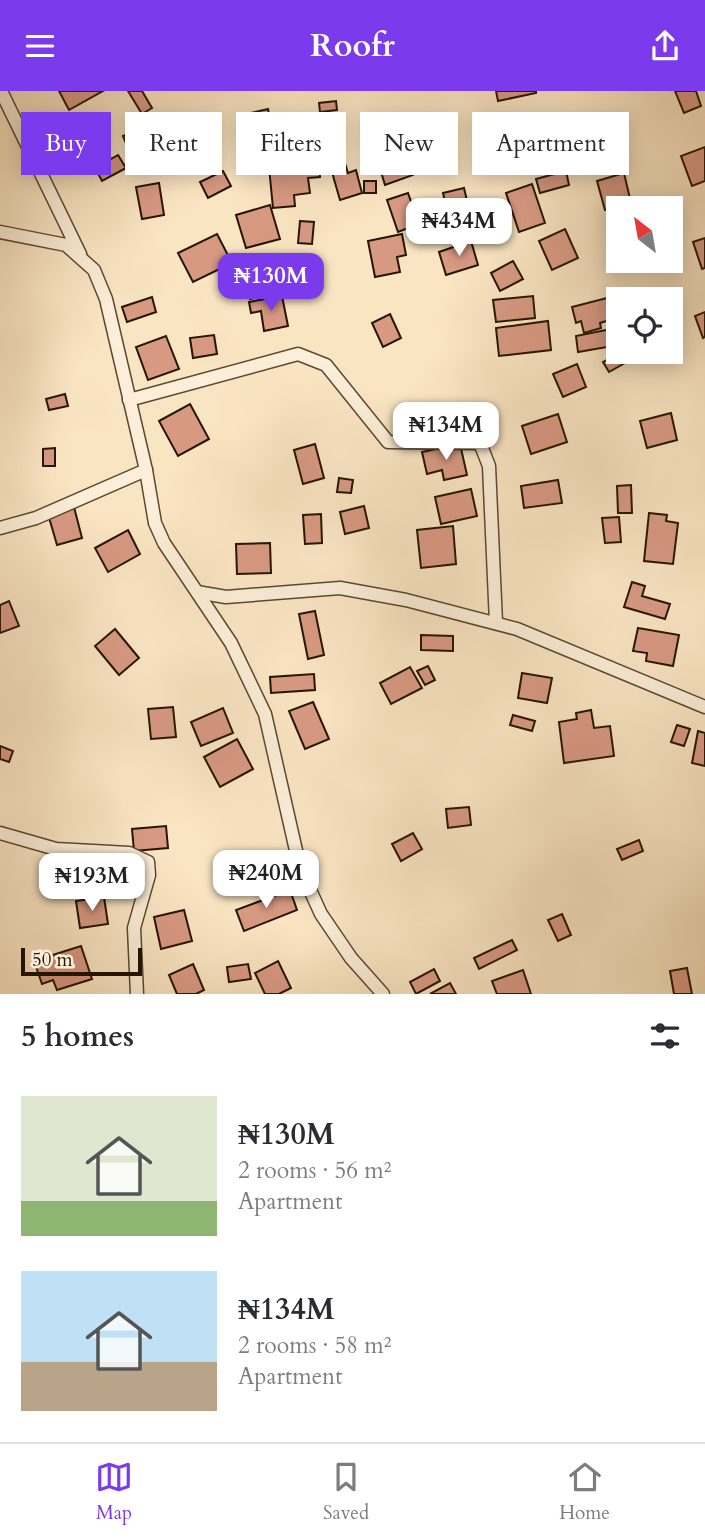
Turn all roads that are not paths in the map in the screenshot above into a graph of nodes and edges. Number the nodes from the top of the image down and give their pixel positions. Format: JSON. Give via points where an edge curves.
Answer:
{"nodes":[{"id":1,"x":1,"y":91,"type":"edge"},
{"id":2,"x":0,"y":232,"type":"edge"},
{"id":3,"x":80,"y":254,"type":"junction"},
{"id":4,"x":129,"y":400,"type":"junction"},
{"id":5,"x":146,"y":470,"type":"junction"},
{"id":6,"x":0,"y":528,"type":"edge"},
{"id":7,"x":197,"y":592,"type":"junction"},
{"id":8,"x":496,"y":623,"type":"junction"},
{"id":9,"x":705,"y":707,"type":"edge"},
{"id":10,"x":0,"y":834,"type":"edge"},
{"id":11,"x":137,"y":994,"type":"edge"},
{"id":12,"x":383,"y":994,"type":"edge"}],
"edges":[{"from":1,"to":3,"type":"street"},
{"from":2,"to":3,"type":"street","via":[[49,240]]},
{"from":3,"to":4,"type":"street","via":[[94,270],[106,299]]},
{"from":4,"to":5,"type":"street"},
{"from":4,"to":8,"type":"street","via":[[298,354],[326,365],[388,442],[480,443],[489,466]]},
{"from":5,"to":6,"type":"street"},
{"from":5,"to":7,"type":"street","via":[[155,523]]},
{"from":7,"to":8,"type":"street","via":[[226,597],[340,588]]},
{"from":7,"to":12,"type":"street","via":[[231,643],[265,714],[300,868],[321,914]]},
{"from":8,"to":9,"type":"street"},
{"from":10,"to":11,"type":"street","via":[[56,849],[129,853],[148,862],[149,875],[134,928]]}]}
